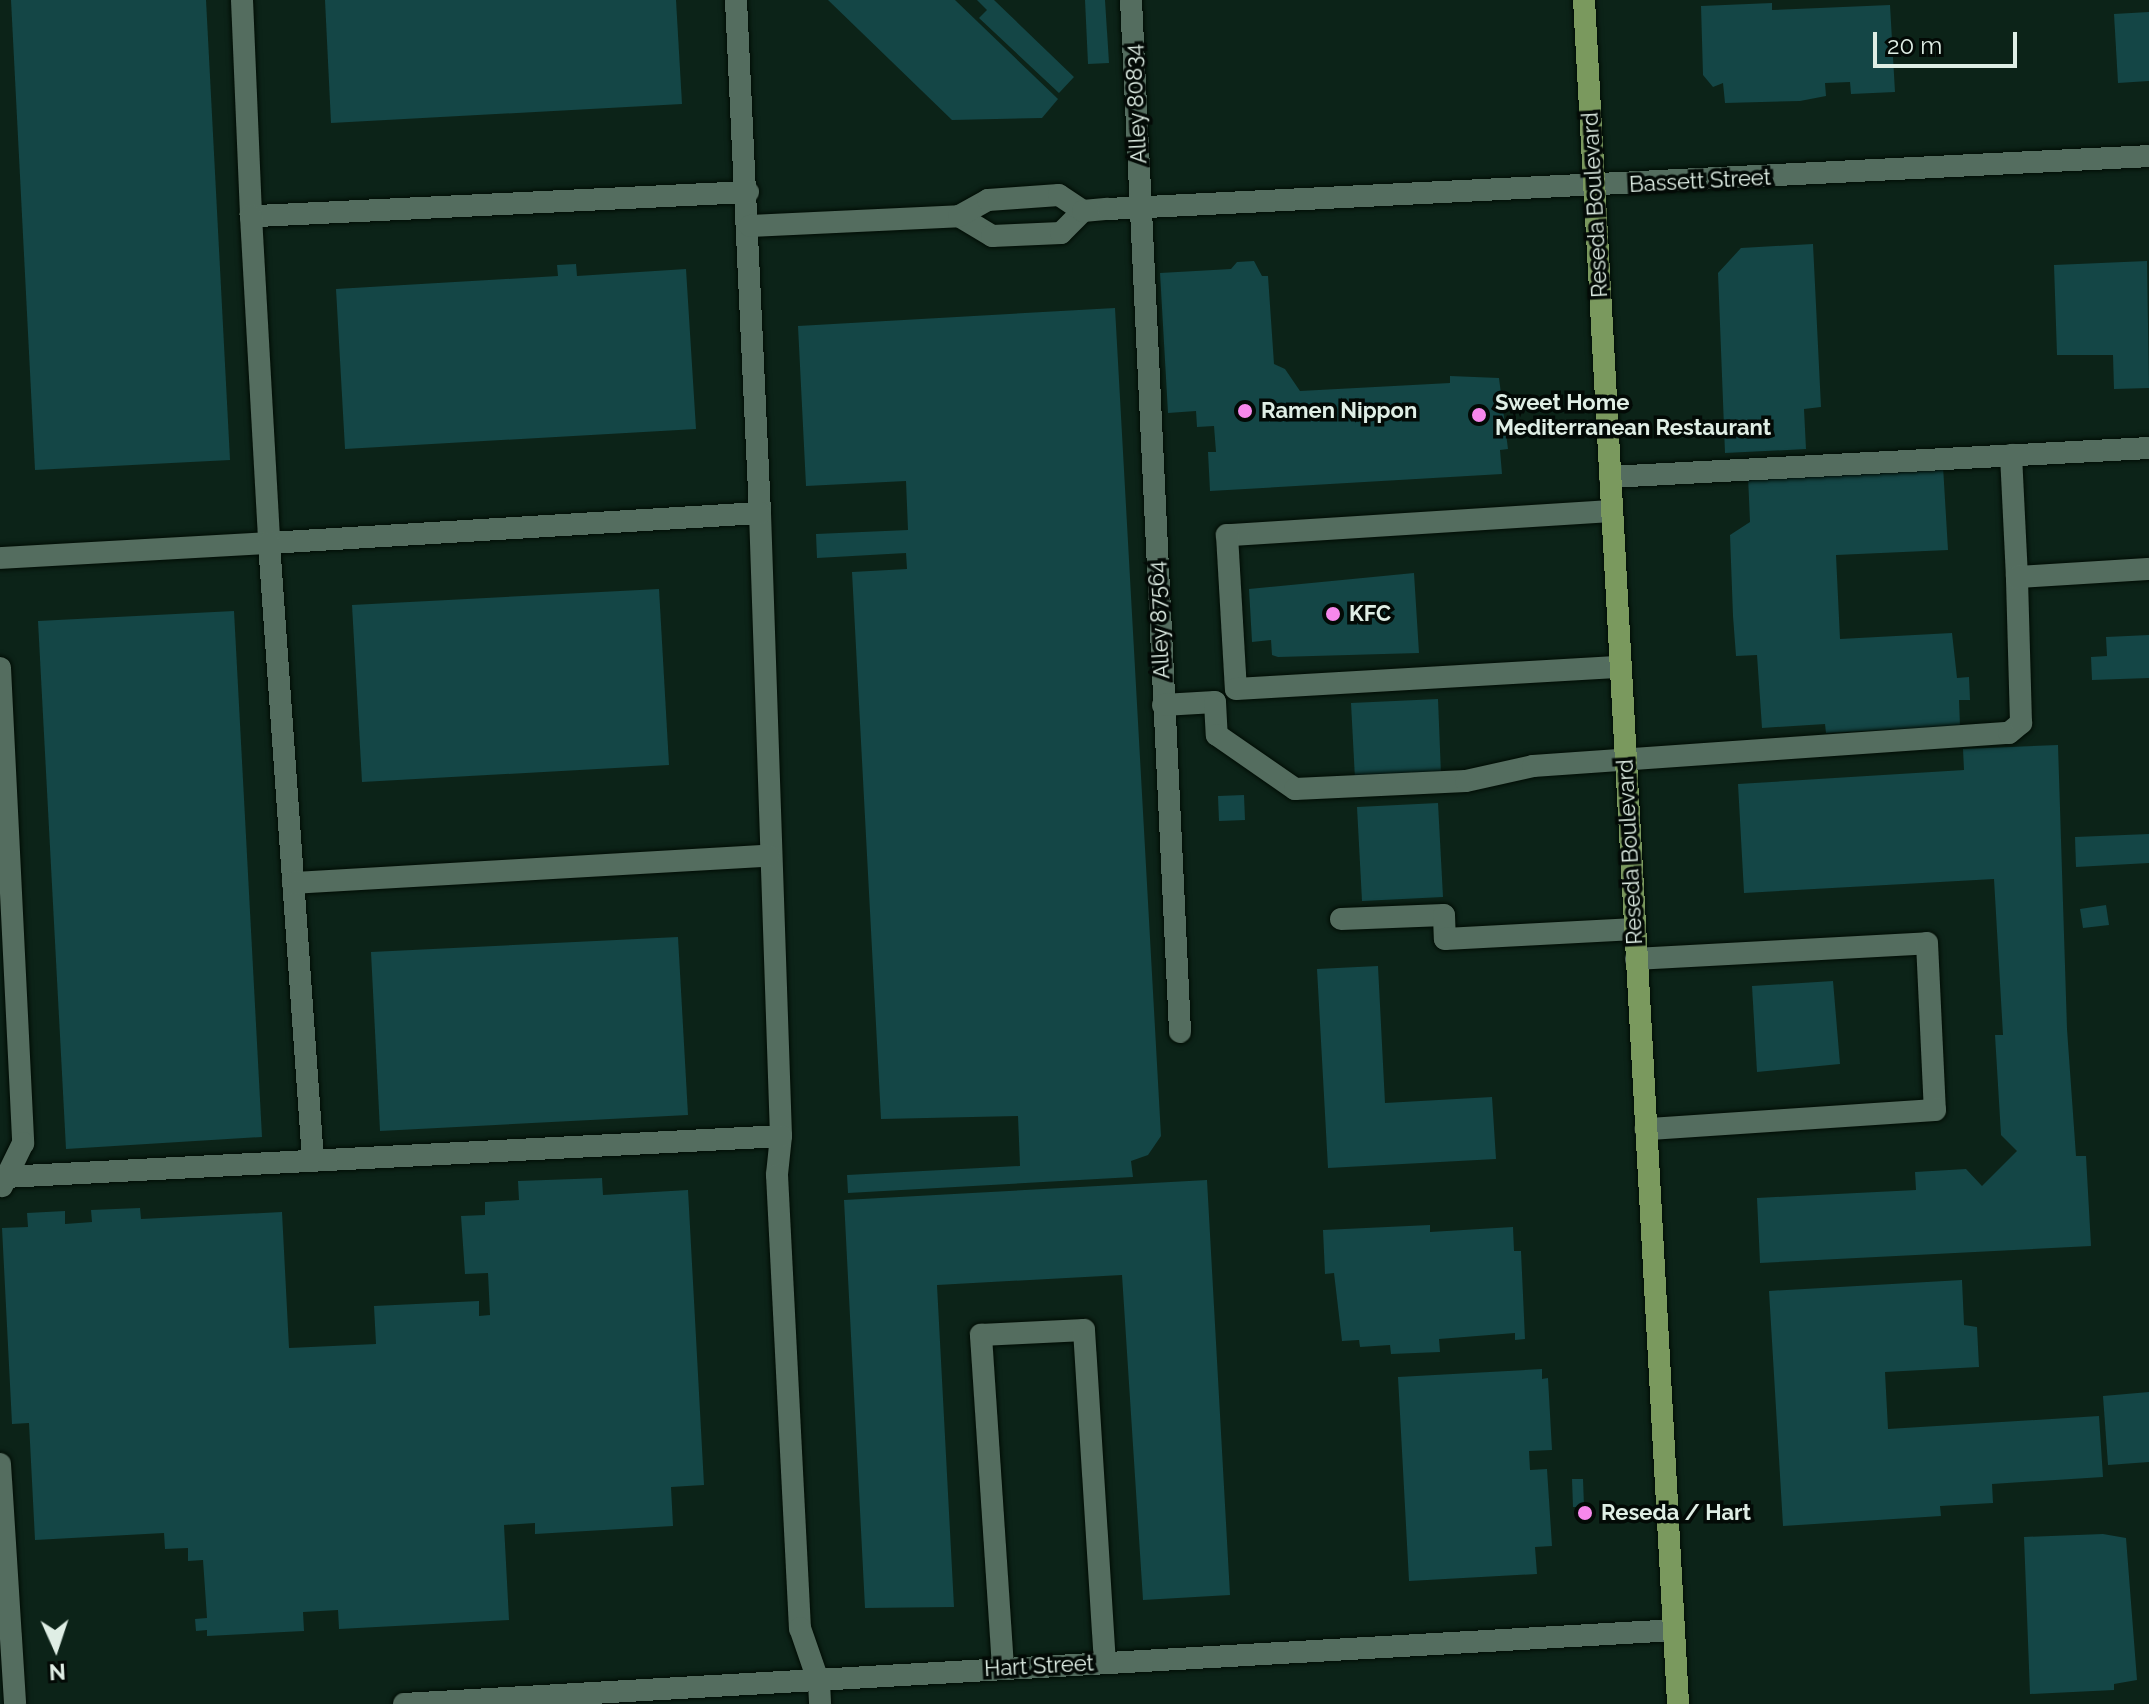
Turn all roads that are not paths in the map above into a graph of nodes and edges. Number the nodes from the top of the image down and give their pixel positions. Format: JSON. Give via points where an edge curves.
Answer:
{"nodes":[{"id":1,"x":242,"y":0,"type":"edge"},
{"id":2,"x":736,"y":0,"type":"edge"},
{"id":3,"x":1131,"y":0,"type":"edge"},
{"id":4,"x":1584,"y":0,"type":"edge"},
{"id":5,"x":2149,"y":156,"type":"edge"},
{"id":6,"x":1594,"y":186,"type":"junction"},
{"id":7,"x":748,"y":192,"type":"junction"},
{"id":8,"x":1141,"y":208,"type":"junction"},
{"id":9,"x":1083,"y":211,"type":"junction"},
{"id":10,"x":251,"y":216,"type":"junction"},
{"id":11,"x":959,"y":216,"type":"junction"},
{"id":12,"x":750,"y":226,"type":"junction"},
{"id":13,"x":2149,"y":448,"type":"edge"},
{"id":14,"x":2011,"y":455,"type":"junction"},
{"id":15,"x":1610,"y":477,"type":"junction"},
{"id":16,"x":1612,"y":511,"type":"junction"},
{"id":17,"x":760,"y":513,"type":"junction"},
{"id":18,"x":269,"y":543,"type":"junction"},
{"id":19,"x":0,"y":558,"type":"edge"},
{"id":20,"x":2149,"y":569,"type":"edge"},
{"id":21,"x":2017,"y":577,"type":"junction"},
{"id":22,"x":1620,"y":667,"type":"junction"},
{"id":23,"x":0,"y":668,"type":"edge"},
{"id":24,"x":1163,"y":705,"type":"junction"},
{"id":25,"x":1626,"y":759,"type":"junction"},
{"id":26,"x":768,"y":856,"type":"junction"},
{"id":27,"x":293,"y":883,"type":"junction"},
{"id":28,"x":1341,"y":919,"type":"dead end"},
{"id":29,"x":1635,"y":929,"type":"junction"},
{"id":30,"x":1636,"y":959,"type":"junction"},
{"id":31,"x":1180,"y":1032,"type":"dead end"},
{"id":32,"x":1646,"y":1129,"type":"junction"},
{"id":33,"x":781,"y":1136,"type":"junction"},
{"id":34,"x":313,"y":1160,"type":"junction"},
{"id":35,"x":3,"y":1184,"type":"edge"},
{"id":36,"x":0,"y":1464,"type":"edge"},
{"id":37,"x":1674,"y":1630,"type":"junction"},
{"id":38,"x":1105,"y":1662,"type":"junction"},
{"id":39,"x":1003,"y":1667,"type":"junction"},
{"id":40,"x":819,"y":1694,"type":"edge"},
{"id":41,"x":15,"y":1704,"type":"edge"},
{"id":42,"x":404,"y":1704,"type":"edge"},
{"id":43,"x":1678,"y":1704,"type":"edge"}],
"edges":[{"from":1,"to":10,"type":"street"},
{"from":2,"to":7,"type":"street"},
{"from":3,"to":8,"type":"street","name":"Alley 80834"},
{"from":4,"to":6,"type":"main road","name":"Reseda Boulevard"},
{"from":5,"to":6,"type":"street","name":"Bassett Street"},
{"from":6,"to":8,"type":"street","name":"Bassett Street"},
{"from":6,"to":15,"type":"main road","name":"Reseda Boulevard"},
{"from":7,"to":10,"type":"street"},
{"from":7,"to":12,"type":"street"},
{"from":8,"to":9,"type":"street","name":"Bassett Street"},
{"from":8,"to":24,"type":"street","name":"Alley 87564"},
{"from":9,"to":11,"type":"street","via":[[1059,195],[988,200]]},
{"from":9,"to":11,"type":"street","via":[[1061,233],[992,236]]},
{"from":10,"to":18,"type":"street"},
{"from":11,"to":12,"type":"street"},
{"from":12,"to":17,"type":"street"},
{"from":13,"to":14,"type":"street"},
{"from":14,"to":15,"type":"street"},
{"from":14,"to":21,"type":"street"},
{"from":15,"to":16,"type":"main road","name":"Reseda Boulevard"},
{"from":16,"to":22,"type":"main road","name":"Reseda Boulevard"},
{"from":16,"to":22,"type":"street","via":[[1227,535],[1236,689]]},
{"from":17,"to":18,"type":"street"},
{"from":17,"to":26,"type":"street"},
{"from":18,"to":19,"type":"street"},
{"from":18,"to":27,"type":"street"},
{"from":20,"to":21,"type":"street"},
{"from":21,"to":25,"type":"street","via":[[2021,723],[2009,733]]},
{"from":22,"to":25,"type":"main road","name":"Reseda Boulevard"},
{"from":23,"to":35,"type":"street","via":[[23,1143]]},
{"from":24,"to":25,"type":"street","via":[[1215,702],[1217,735],[1295,789],[1466,781],[1533,766]]},
{"from":24,"to":31,"type":"street","name":"Alley 87564"},
{"from":25,"to":29,"type":"main road","name":"Reseda Boulevard"},
{"from":26,"to":27,"type":"street"},
{"from":26,"to":33,"type":"street"},
{"from":27,"to":34,"type":"street"},
{"from":28,"to":29,"type":"street","via":[[1444,915],[1445,939]]},
{"from":29,"to":30,"type":"main road","name":"Reseda Boulevard"},
{"from":30,"to":32,"type":"main road","name":"Reseda Boulevard"},
{"from":30,"to":32,"type":"street","via":[[1927,943],[1935,1110]]},
{"from":32,"to":37,"type":"main road","name":"Reseda Boulevard"},
{"from":33,"to":34,"type":"street"},
{"from":33,"to":40,"type":"street","via":[[777,1175],[800,1628]]},
{"from":34,"to":35,"type":"street"},
{"from":36,"to":41,"type":"street"},
{"from":37,"to":38,"type":"street","name":"Hart Street"},
{"from":37,"to":43,"type":"main road","name":"Reseda Boulevard"},
{"from":38,"to":39,"type":"street","name":"Hart Street"},
{"from":38,"to":39,"type":"street","via":[[1084,1330],[1069,1330],[981,1335]]},
{"from":39,"to":40,"type":"street","name":"Hart Street"},
{"from":40,"to":42,"type":"street","name":"Hart Street"}]}
